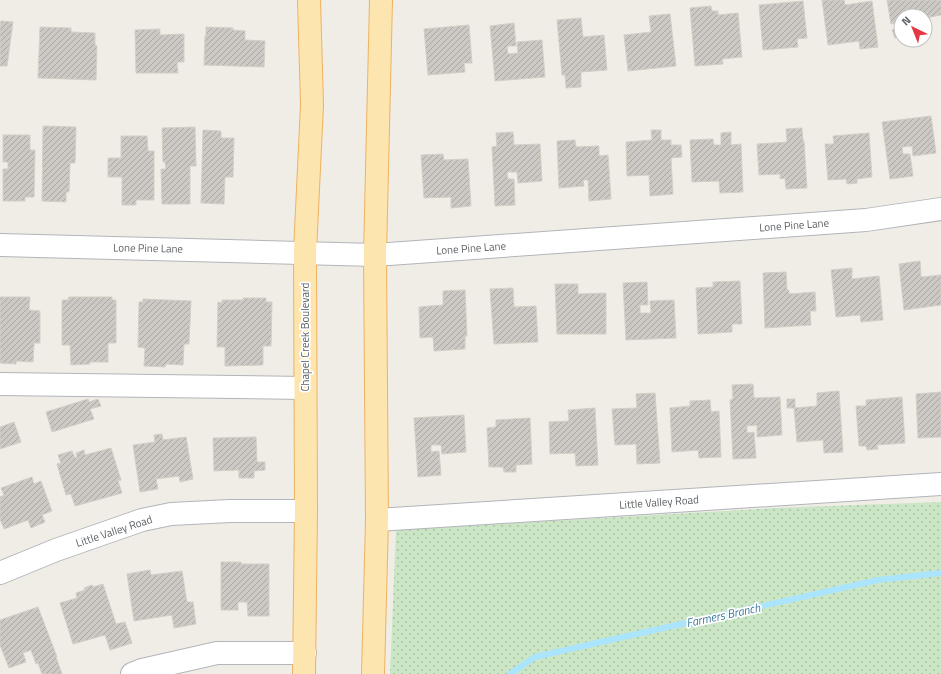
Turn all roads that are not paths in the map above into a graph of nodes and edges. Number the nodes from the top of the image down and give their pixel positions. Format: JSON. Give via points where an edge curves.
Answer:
{"nodes":[{"id":1,"x":309,"y":0,"type":"edge"},
{"id":2,"x":381,"y":0,"type":"edge"},
{"id":3,"x":941,"y":209,"type":"edge"},
{"id":4,"x":0,"y":245,"type":"edge"},
{"id":5,"x":305,"y":252,"type":"junction"},
{"id":6,"x":375,"y":254,"type":"junction"},
{"id":7,"x":0,"y":384,"type":"edge"},
{"id":8,"x":305,"y":388,"type":"junction"},
{"id":9,"x":941,"y":484,"type":"edge"},
{"id":10,"x":306,"y":511,"type":"junction"},
{"id":11,"x":377,"y":520,"type":"junction"},
{"id":12,"x":0,"y":573,"type":"edge"},
{"id":13,"x":305,"y":664,"type":"edge"},
{"id":14,"x":132,"y":674,"type":"edge"},
{"id":15,"x":373,"y":674,"type":"edge"}],
"edges":[{"from":1,"to":5,"type":"main road","name":"Chapel Creek Boulevard","via":[[312,105]]},
{"from":2,"to":6,"type":"main road"},
{"from":3,"to":6,"type":"street","name":"Lone Pine Lane","via":[[866,220]]},
{"from":4,"to":5,"type":"street","name":"Lone Pine Lane"},
{"from":5,"to":6,"type":"street","name":"Lone Pine Lane"},
{"from":5,"to":8,"type":"main road","name":"Chapel Creek Boulevard"},
{"from":6,"to":11,"type":"main road"},
{"from":7,"to":8,"type":"street"},
{"from":8,"to":10,"type":"main road","name":"Chapel Creek Boulevard"},
{"from":9,"to":11,"type":"street","name":"Little Valley Road"},
{"from":10,"to":12,"type":"street","name":"Little Valley Road","via":[[171,514],[142,520]]},
{"from":10,"to":13,"type":"main road","name":"Chapel Creek Boulevard"},
{"from":11,"to":15,"type":"main road"},
{"from":13,"to":14,"type":"street","via":[[217,653]]}]}
